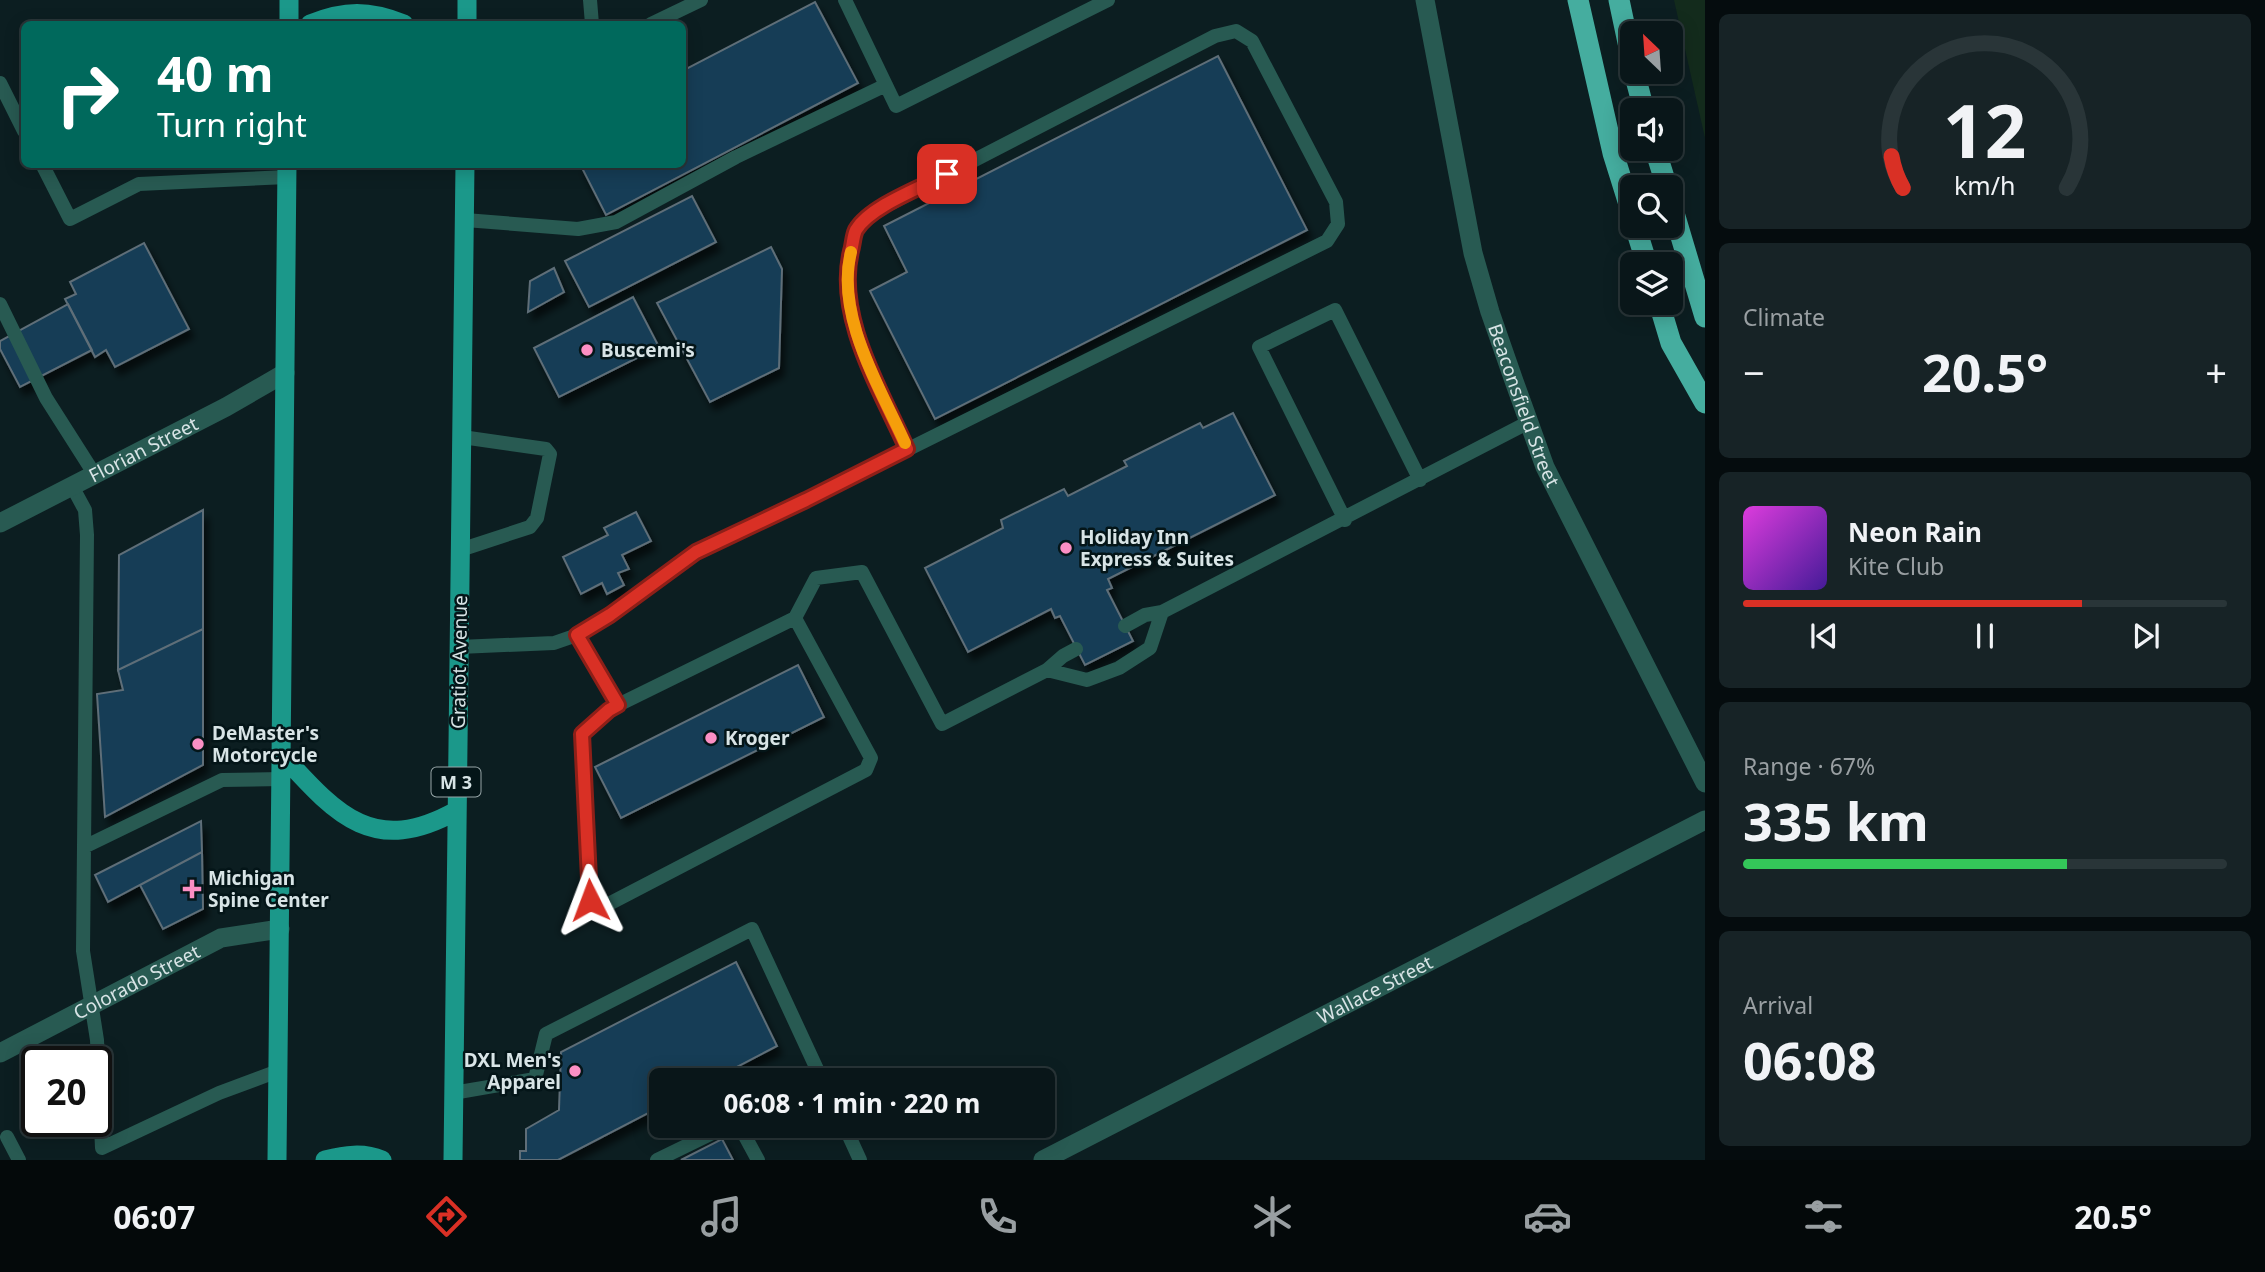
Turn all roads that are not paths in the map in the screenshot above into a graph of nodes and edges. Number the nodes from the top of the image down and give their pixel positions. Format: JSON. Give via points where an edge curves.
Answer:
{"nodes":[{"id":1,"x":289,"y":0,"type":"edge"},
{"id":2,"x":467,"y":0,"type":"edge"},
{"id":3,"x":590,"y":0,"type":"edge"},
{"id":4,"x":701,"y":0,"type":"edge"},
{"id":5,"x":845,"y":0,"type":"edge"},
{"id":6,"x":1108,"y":0,"type":"edge"},
{"id":7,"x":1425,"y":0,"type":"edge"},
{"id":8,"x":1578,"y":0,"type":"edge"},
{"id":9,"x":1619,"y":0,"type":"edge"},
{"id":10,"x":289,"y":21,"type":"edge"},
{"id":11,"x":320,"y":21,"type":"edge"},
{"id":12,"x":396,"y":21,"type":"edge"},
{"id":13,"x":467,"y":21,"type":"edge"},
{"id":14,"x":592,"y":21,"type":"edge"},
{"id":15,"x":656,"y":21,"type":"edge"},
{"id":16,"x":1624,"y":21,"type":"edge"},
{"id":17,"x":0,"y":83,"type":"edge"},
{"id":18,"x":886,"y":85,"type":"junction"},
{"id":19,"x":21,"y":125,"type":"edge"},
{"id":20,"x":44,"y":168,"type":"edge"},
{"id":21,"x":466,"y":168,"type":"edge"},
{"id":22,"x":287,"y":171,"type":"edge"},
{"id":23,"x":1620,"y":175,"type":"edge"},
{"id":24,"x":465,"y":220,"type":"junction"},
{"id":25,"x":1681,"y":238,"type":"edge"},
{"id":26,"x":0,"y":304,"type":"edge"},
{"id":27,"x":1663,"y":315,"type":"edge"},
{"id":28,"x":1705,"y":317,"type":"edge"},
{"id":29,"x":285,"y":373,"type":"junction"},
{"id":30,"x":1705,"y":403,"type":"edge"},
{"id":31,"x":1529,"y":422,"type":"junction"},
{"id":32,"x":462,"y":438,"type":"junction"},
{"id":33,"x":907,"y":449,"type":"junction"},
{"id":34,"x":94,"y":474,"type":"junction"},
{"id":35,"x":1420,"y":480,"type":"junction"},
{"id":36,"x":72,"y":486,"type":"junction"},
{"id":37,"x":1345,"y":520,"type":"junction"},
{"id":38,"x":0,"y":523,"type":"edge"},
{"id":39,"x":460,"y":550,"type":"junction"},
{"id":40,"x":1163,"y":612,"type":"junction"},
{"id":41,"x":795,"y":618,"type":"junction"},
{"id":42,"x":1125,"y":626,"type":"dead end"},
{"id":43,"x":577,"y":635,"type":"junction"},
{"id":44,"x":459,"y":647,"type":"junction"},
{"id":45,"x":1076,"y":649,"type":"dead end"},
{"id":46,"x":1047,"y":670,"type":"junction"},
{"id":47,"x":618,"y":705,"type":"junction"},
{"id":48,"x":282,"y":755,"type":"junction"},
{"id":49,"x":282,"y":779,"type":"junction"},
{"id":50,"x":1705,"y":783,"type":"edge"},
{"id":51,"x":456,"y":811,"type":"junction"},
{"id":52,"x":1705,"y":820,"type":"edge"},
{"id":53,"x":84,"y":847,"type":"junction"},
{"id":54,"x":280,"y":929,"type":"junction"},
{"id":55,"x":93,"y":1004,"type":"junction"},
{"id":56,"x":0,"y":1053,"type":"edge"},
{"id":57,"x":816,"y":1068,"type":"edge"},
{"id":58,"x":278,"y":1071,"type":"junction"},
{"id":59,"x":453,"y":1093,"type":"junction"},
{"id":60,"x":7,"y":1137,"type":"dead end"},
{"id":61,"x":702,"y":1138,"type":"edge"},
{"id":62,"x":746,"y":1138,"type":"edge"},
{"id":63,"x":850,"y":1138,"type":"edge"},
{"id":64,"x":19,"y":1160,"type":"edge"},
{"id":65,"x":277,"y":1160,"type":"edge"},
{"id":66,"x":325,"y":1160,"type":"edge"},
{"id":67,"x":382,"y":1160,"type":"edge"},
{"id":68,"x":453,"y":1160,"type":"edge"},
{"id":69,"x":657,"y":1160,"type":"edge"},
{"id":70,"x":758,"y":1160,"type":"edge"},
{"id":71,"x":860,"y":1160,"type":"edge"},
{"id":72,"x":1043,"y":1160,"type":"edge"}],
"edges":[{"from":1,"to":10,"type":"main road"},
{"from":2,"to":13,"type":"main road"},
{"from":3,"to":14,"type":"lane"},
{"from":4,"to":15,"type":"lane"},
{"from":5,"to":18,"type":"lane"},
{"from":6,"to":18,"type":"lane","via":[[896,106]]},
{"from":7,"to":31,"type":"street","name":"Beaconsfield Street","via":[[1473,253]]},
{"from":8,"to":23,"type":"highway"},
{"from":9,"to":16,"type":"highway"},
{"from":11,"to":12,"type":"main road","via":[[352,12]]},
{"from":17,"to":19,"type":"lane"},
{"from":18,"to":24,"type":"lane","via":[[736,157],[616,222],[579,229]]},
{"from":20,"to":22,"type":"lane","via":[[70,219],[139,184]]},
{"from":21,"to":24,"type":"main road","name":"Gratiot Avenue","number":"M 3"},
{"from":22,"to":29,"type":"main road"},
{"from":24,"to":32,"type":"main road","name":"Gratiot Avenue","number":"M 3"},
{"from":25,"to":28,"type":"highway"},
{"from":26,"to":34,"type":"lane","via":[[46,398]]},
{"from":27,"to":30,"type":"highway","via":[[1671,342]]},
{"from":29,"to":34,"type":"street","name":"Florian Street"},
{"from":29,"to":48,"type":"main road"},
{"from":31,"to":35,"type":"lane"},
{"from":31,"to":50,"type":"street","name":"Beaconsfield Street","via":[[1545,467]]},
{"from":32,"to":39,"type":"main road","name":"Gratiot Avenue","number":"M 3"},
{"from":32,"to":39,"type":"lane","via":[[546,449],[550,454],[537,517],[530,527]]},
{"from":33,"to":33,"type":"lane","via":[[1327,241],[1338,223],[1336,202],[1252,41],[1236,31],[1215,37],[874,212],[856,230],[847,293],[857,336]]},
{"from":33,"to":43,"type":"lane","via":[[696,552]]},
{"from":34,"to":36,"type":"street","name":"Florian Street"},
{"from":35,"to":37,"type":"lane"},
{"from":35,"to":37,"type":"lane","via":[[1335,310],[1259,347]]},
{"from":36,"to":38,"type":"street","name":"Florian Street"},
{"from":36,"to":53,"type":"lane","via":[[85,510],[87,535]]},
{"from":37,"to":40,"type":"lane"},
{"from":39,"to":44,"type":"main road","name":"Gratiot Avenue","number":"M 3"},
{"from":40,"to":42,"type":"lane"},
{"from":40,"to":46,"type":"lane","via":[[1150,648],[1119,668],[1087,680]]},
{"from":41,"to":46,"type":"lane","via":[[816,578],[862,572],[942,724]]},
{"from":41,"to":47,"type":"lane"},
{"from":41,"to":47,"type":"lane","via":[[871,758],[866,770],[601,908],[590,900],[582,734]]},
{"from":43,"to":44,"type":"lane","via":[[554,643]]},
{"from":43,"to":47,"type":"lane"},
{"from":44,"to":51,"type":"main road","name":"Gratiot Avenue","number":"M 3"},
{"from":45,"to":46,"type":"lane"},
{"from":48,"to":49,"type":"main road"},
{"from":48,"to":51,"type":"main road","via":[[322,799],[370,828],[415,830]]},
{"from":49,"to":53,"type":"lane","via":[[222,780]]},
{"from":49,"to":54,"type":"main road"},
{"from":51,"to":59,"type":"main road","name":"Gratiot Avenue","number":"M 3"},
{"from":52,"to":72,"type":"street","name":"Wallace Street"},
{"from":53,"to":55,"type":"lane","via":[[83,951]]},
{"from":54,"to":55,"type":"street","name":"Colorado Street","via":[[221,937]]},
{"from":54,"to":58,"type":"main road"},
{"from":55,"to":56,"type":"street","name":"Colorado Street"},
{"from":55,"to":58,"type":"lane","via":[[102,1148]]},
{"from":57,"to":59,"type":"lane","via":[[752,929],[546,1034],[534,1079]]},
{"from":58,"to":65,"type":"main road"},
{"from":59,"to":68,"type":"main road","name":"Gratiot Avenue","number":"M 3"},
{"from":60,"to":64,"type":"lane"},
{"from":61,"to":69,"type":"lane"},
{"from":62,"to":70,"type":"lane"},
{"from":63,"to":71,"type":"lane"},
{"from":66,"to":67,"type":"main road","via":[[370,1155]]}]}
